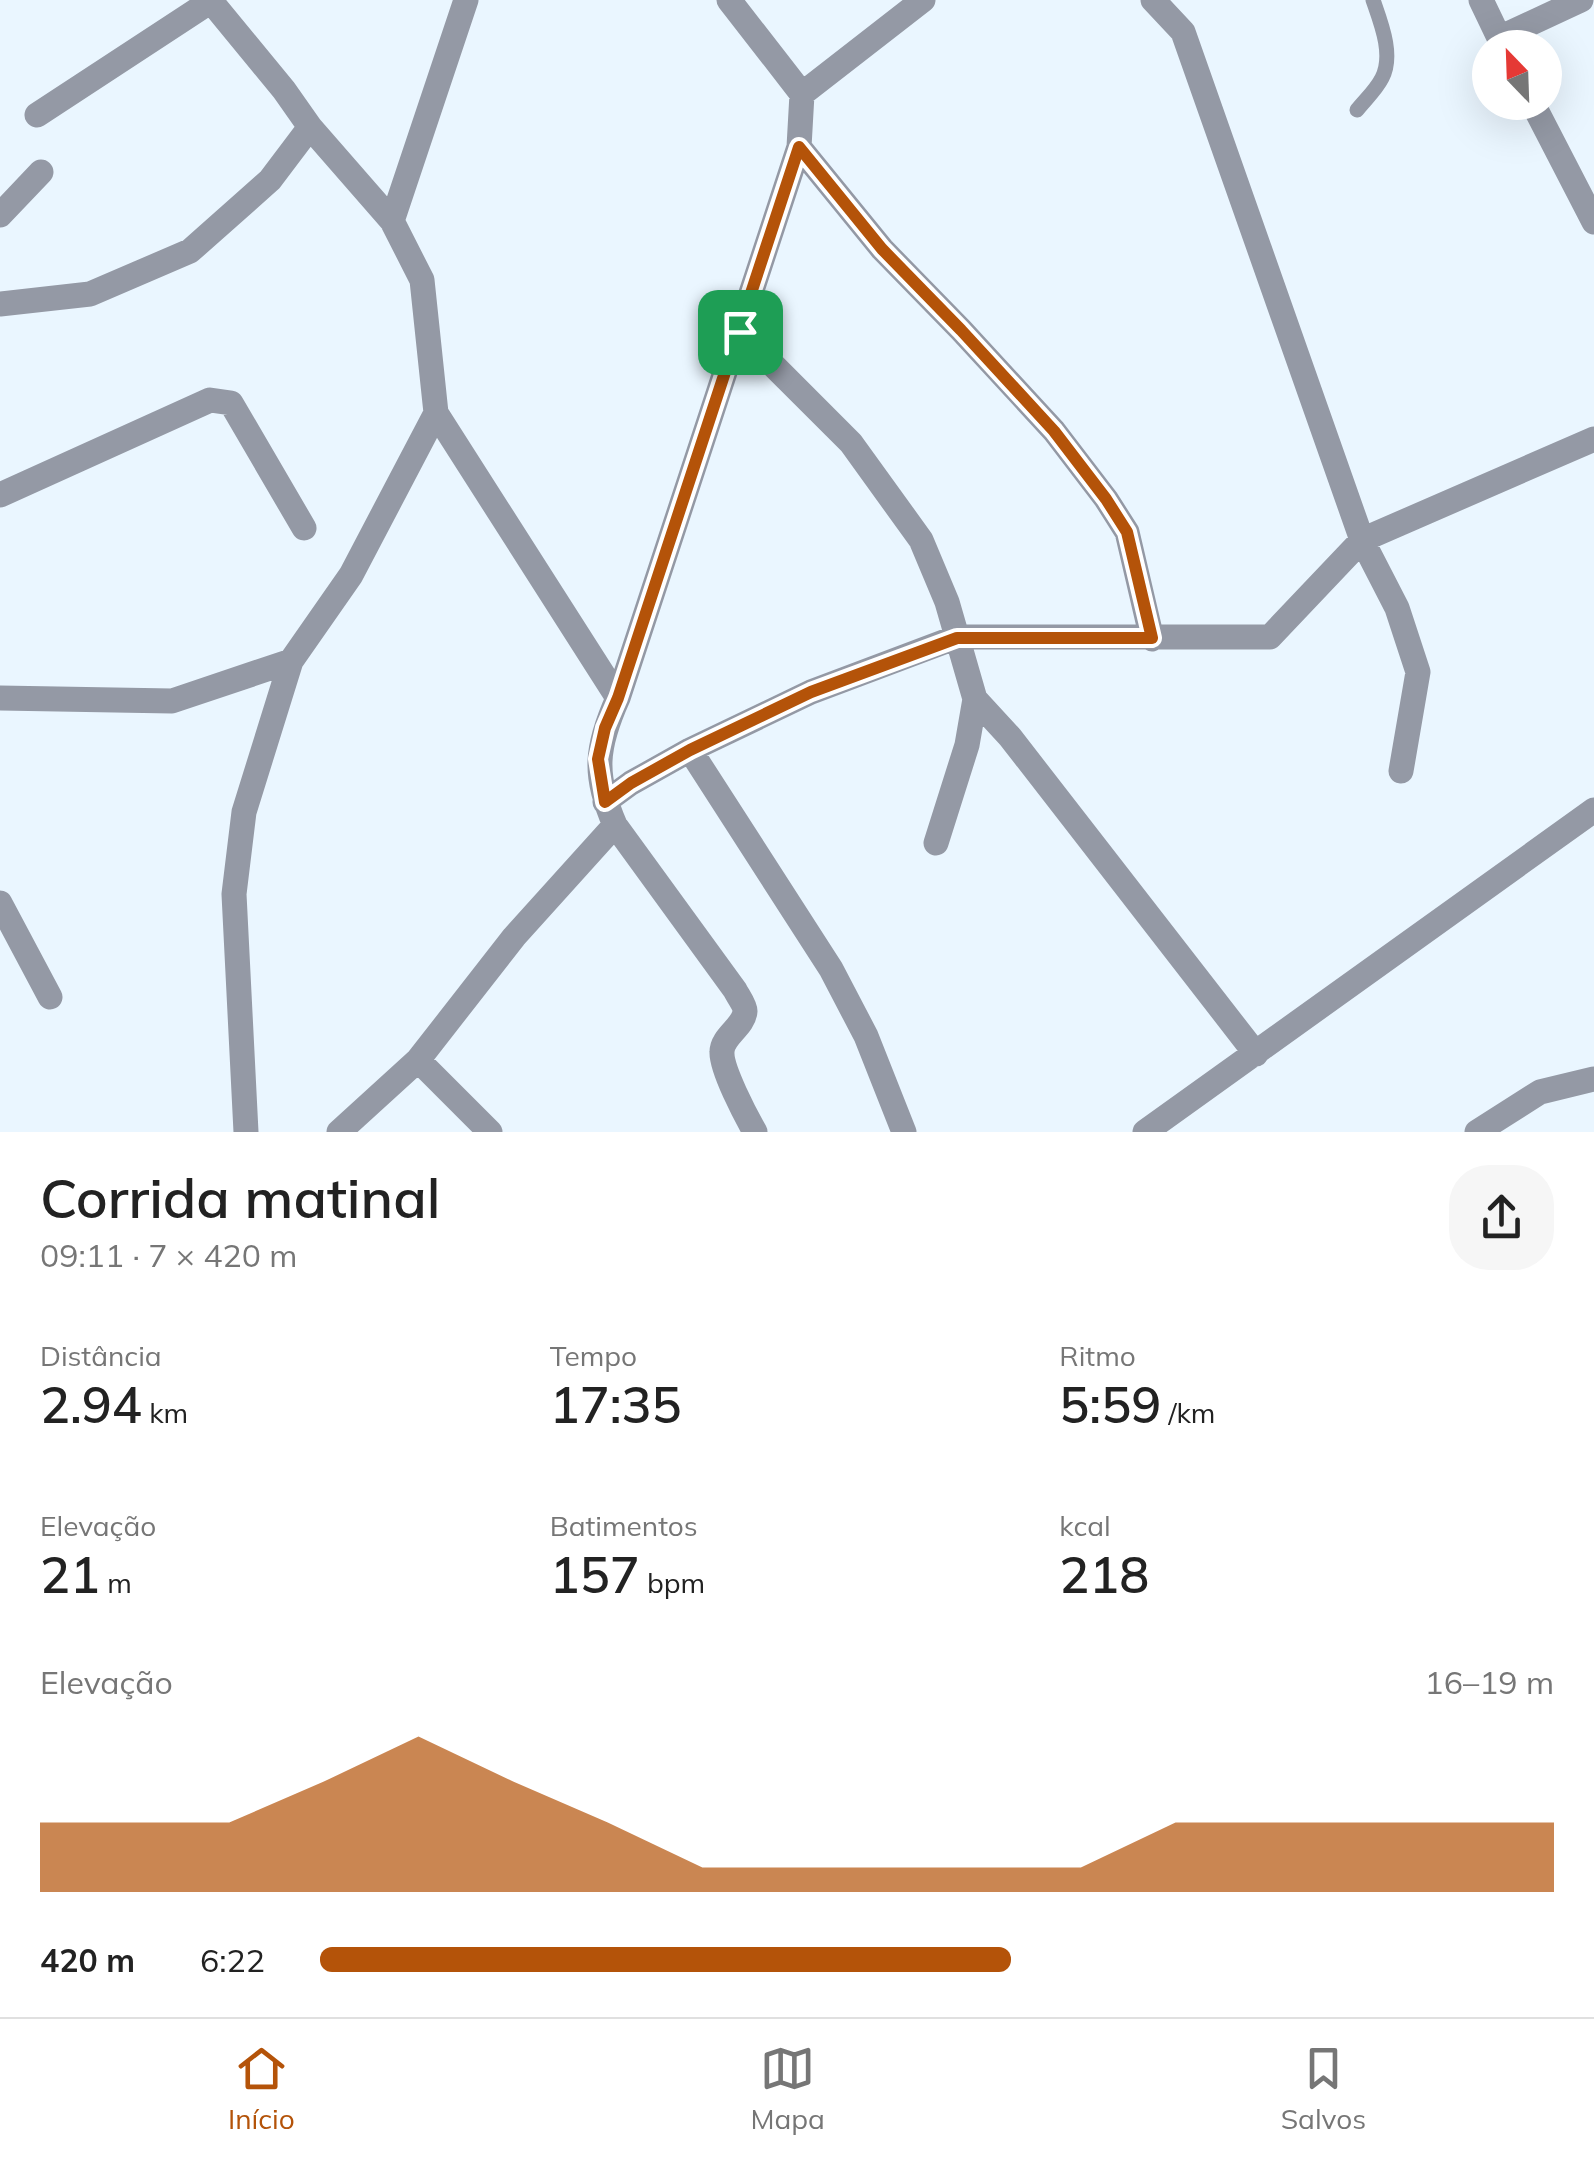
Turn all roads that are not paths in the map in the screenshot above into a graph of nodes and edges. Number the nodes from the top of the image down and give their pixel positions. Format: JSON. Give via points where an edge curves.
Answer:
{"nodes":[{"id":1,"x":211,"y":0,"type":"edge"},
{"id":2,"x":466,"y":0,"type":"edge"},
{"id":3,"x":729,"y":0,"type":"edge"},
{"id":4,"x":923,"y":0,"type":"edge"},
{"id":5,"x":1153,"y":0,"type":"edge"},
{"id":6,"x":1373,"y":0,"type":"edge"},
{"id":7,"x":1482,"y":0,"type":"edge"},
{"id":8,"x":1581,"y":0,"type":"edge"},
{"id":9,"x":1495,"y":30,"type":"edge"},
{"id":10,"x":1525,"y":30,"type":"edge"},
{"id":11,"x":802,"y":94,"type":"junction"},
{"id":12,"x":1357,"y":110,"type":"dead end"},
{"id":13,"x":36,"y":116,"type":"dead end"},
{"id":14,"x":1541,"y":120,"type":"edge"},
{"id":15,"x":310,"y":127,"type":"junction"},
{"id":16,"x":799,"y":147,"type":"junction"},
{"id":17,"x":41,"y":172,"type":"dead end"},
{"id":18,"x":0,"y":215,"type":"edge"},
{"id":19,"x":392,"y":220,"type":"junction"},
{"id":20,"x":1594,"y":220,"type":"edge"},
{"id":21,"x":0,"y":304,"type":"edge"},
{"id":22,"x":740,"y":332,"type":"junction"},
{"id":23,"x":436,"y":413,"type":"junction"},
{"id":24,"x":1594,"y":439,"type":"edge"},
{"id":25,"x":0,"y":496,"type":"edge"},
{"id":26,"x":304,"y":528,"type":"dead end"},
{"id":27,"x":1362,"y":540,"type":"junction"},
{"id":28,"x":957,"y":638,"type":"junction"},
{"id":29,"x":1152,"y":638,"type":"junction"},
{"id":30,"x":291,"y":660,"type":"junction"},
{"id":31,"x":0,"y":698,"type":"edge"},
{"id":32,"x":618,"y":698,"type":"junction"},
{"id":33,"x":975,"y":699,"type":"junction"},
{"id":34,"x":690,"y":750,"type":"junction"},
{"id":35,"x":1402,"y":771,"type":"dead end"},
{"id":36,"x":1594,"y":810,"type":"edge"},
{"id":37,"x":610,"y":813,"type":"junction"},
{"id":38,"x":936,"y":843,"type":"dead end"},
{"id":39,"x":0,"y":902,"type":"edge"},
{"id":40,"x":50,"y":997,"type":"dead end"},
{"id":41,"x":1256,"y":1054,"type":"junction"},
{"id":42,"x":418,"y":1060,"type":"junction"},
{"id":43,"x":1594,"y":1079,"type":"edge"},
{"id":44,"x":246,"y":1132,"type":"edge"},
{"id":45,"x":339,"y":1132,"type":"edge"},
{"id":46,"x":490,"y":1132,"type":"edge"},
{"id":47,"x":755,"y":1132,"type":"edge"},
{"id":48,"x":904,"y":1132,"type":"edge"},
{"id":49,"x":1145,"y":1132,"type":"edge"},
{"id":50,"x":1477,"y":1132,"type":"edge"}],
"edges":[{"from":1,"to":13,"type":"street"},
{"from":1,"to":15,"type":"street"},
{"from":2,"to":19,"type":"street"},
{"from":3,"to":11,"type":"street"},
{"from":4,"to":11,"type":"street"},
{"from":5,"to":27,"type":"street","via":[[1184,32]]},
{"from":6,"to":12,"type":"lane","via":[[1386,66]]},
{"from":7,"to":9,"type":"street"},
{"from":8,"to":10,"type":"street"},
{"from":11,"to":16,"type":"street"},
{"from":14,"to":20,"type":"street"},
{"from":15,"to":19,"type":"street"},
{"from":15,"to":21,"type":"street","via":[[270,180],[190,250],[90,294]]},
{"from":16,"to":22,"type":"street"},
{"from":16,"to":29,"type":"street","via":[[882,249],[1054,431],[1106,499],[1127,532]]},
{"from":17,"to":18,"type":"street"},
{"from":19,"to":23,"type":"street","via":[[422,280]]},
{"from":22,"to":28,"type":"street","via":[[851,443],[886,492],[920,540]]},
{"from":22,"to":32,"type":"street"},
{"from":23,"to":30,"type":"street","via":[[352,575]]},
{"from":23,"to":32,"type":"street"},
{"from":24,"to":27,"type":"street"},
{"from":25,"to":26,"type":"street","via":[[210,400],[231,403]]},
{"from":27,"to":29,"type":"street","via":[[1270,637]]},
{"from":27,"to":35,"type":"street","via":[[1397,608],[1418,672]]},
{"from":28,"to":29,"type":"street"},
{"from":28,"to":33,"type":"street"},
{"from":28,"to":34,"type":"street","via":[[811,692]]},
{"from":30,"to":31,"type":"street","via":[[172,701]]},
{"from":30,"to":44,"type":"street","via":[[244,812],[234,894]]},
{"from":32,"to":37,"type":"street","via":[[598,759]]},
{"from":33,"to":38,"type":"street"},
{"from":33,"to":41,"type":"street"},
{"from":34,"to":37,"type":"street","via":[[631,783]]},
{"from":34,"to":48,"type":"street","via":[[831,968]]},
{"from":36,"to":41,"type":"street"},
{"from":37,"to":42,"type":"street"},
{"from":37,"to":47,"type":"street","via":[[744,1007],[722,1057]]},
{"from":39,"to":40,"type":"street"},
{"from":41,"to":49,"type":"street"},
{"from":42,"to":45,"type":"street"},
{"from":42,"to":46,"type":"street"},
{"from":43,"to":50,"type":"street","via":[[1540,1092]]}]}
